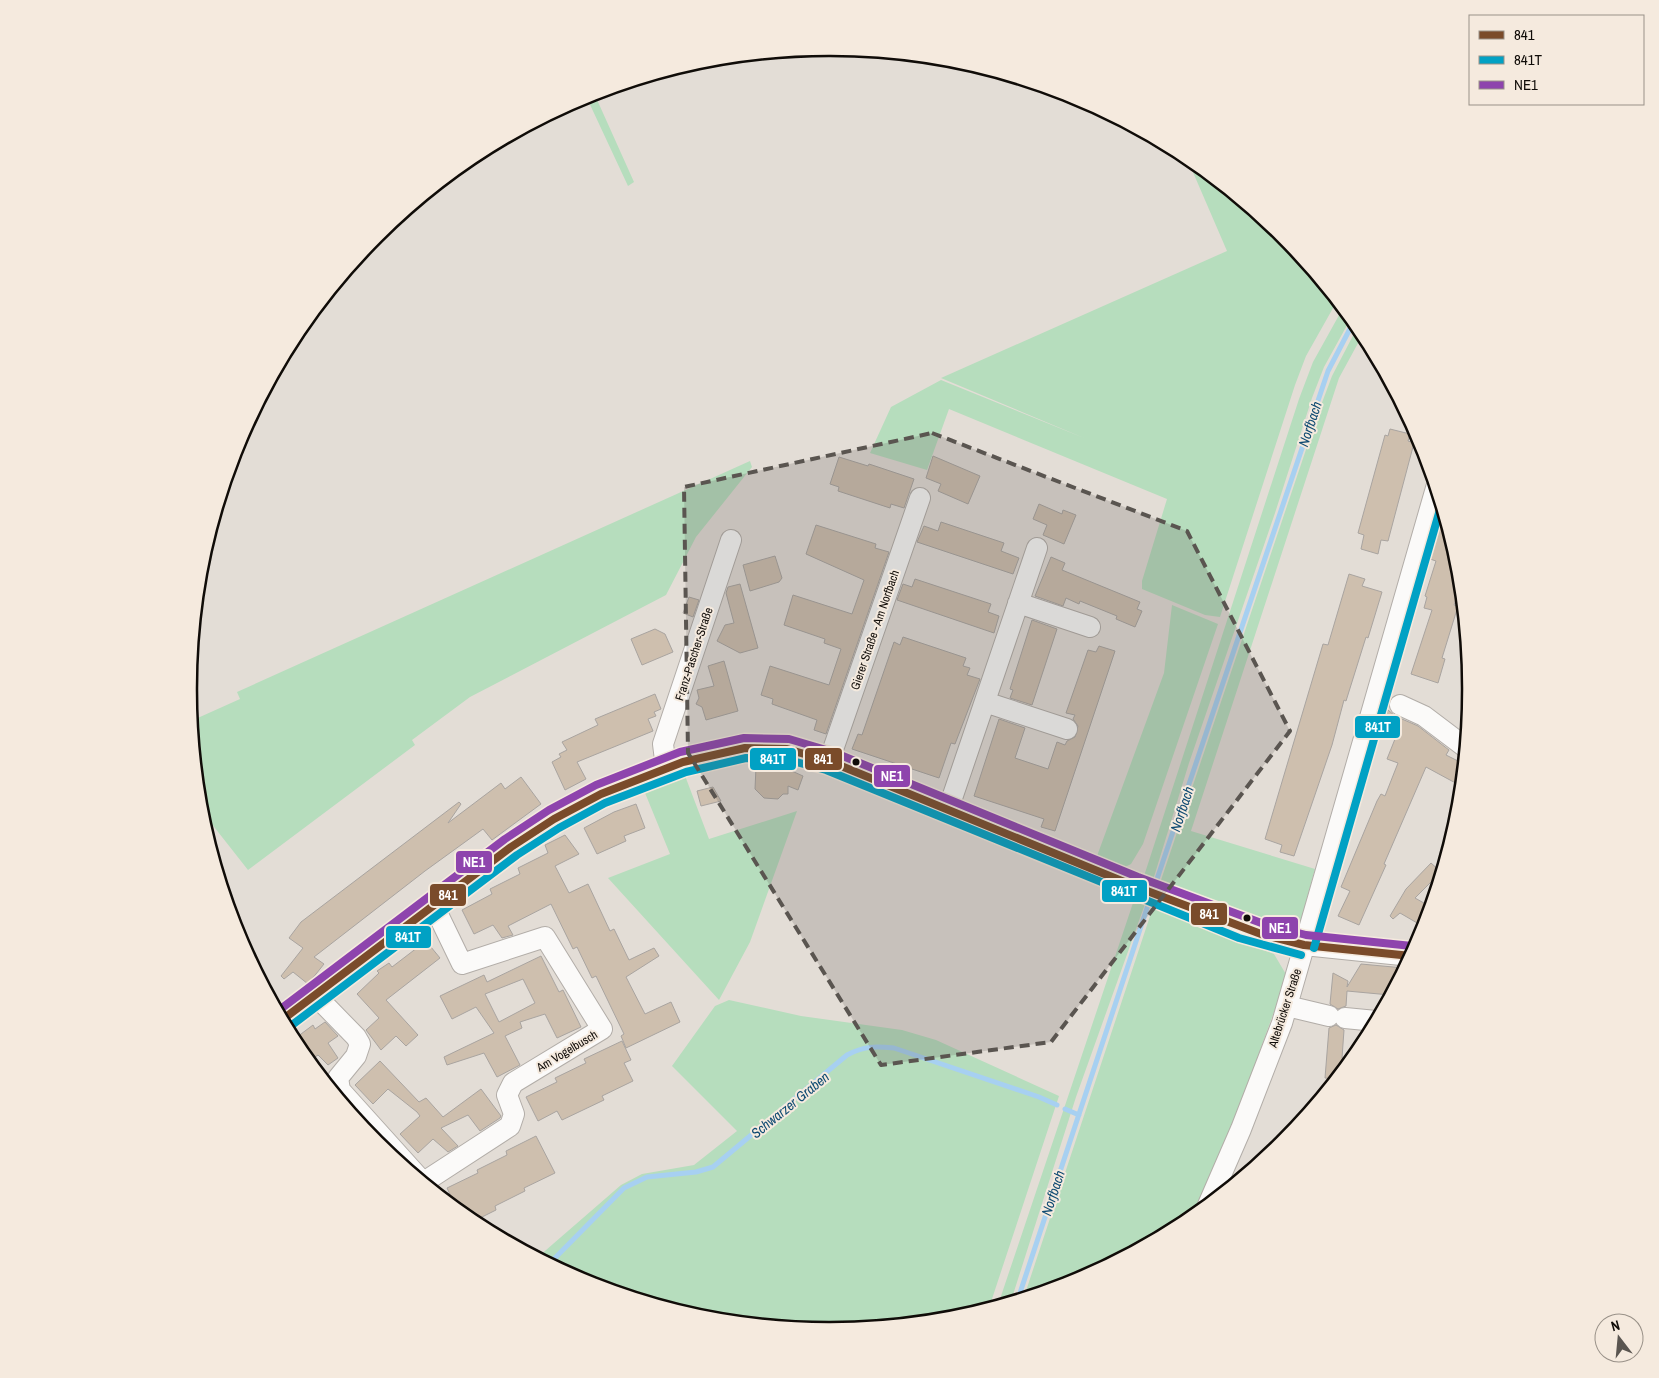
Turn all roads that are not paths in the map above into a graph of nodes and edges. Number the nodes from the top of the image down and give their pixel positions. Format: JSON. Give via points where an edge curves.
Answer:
{"nodes":[{"id":1,"x":920,"y":498,"type":"dead end"},
{"id":2,"x":1433,"y":500,"type":"edge"},
{"id":3,"x":732,"y":540,"type":"dead end"},
{"id":4,"x":1037,"y":548,"type":"dead end"},
{"id":5,"x":1018,"y":603,"type":"junction"},
{"id":6,"x":1090,"y":627,"type":"dead end"},
{"id":7,"x":985,"y":702,"type":"junction"},
{"id":8,"x":1388,"y":702,"type":"junction"},
{"id":9,"x":1067,"y":729,"type":"dead end"},
{"id":10,"x":1460,"y":743,"type":"edge"},
{"id":11,"x":829,"y":760,"type":"junction"},
{"id":12,"x":666,"y":768,"type":"junction"},
{"id":13,"x":948,"y":810,"type":"junction"},
{"id":14,"x":433,"y":904,"type":"junction"},
{"id":15,"x":1304,"y":945,"type":"junction"},
{"id":16,"x":1403,"y":955,"type":"edge"},
{"id":17,"x":315,"y":995,"type":"junction"},
{"id":18,"x":1286,"y":1006,"type":"junction"},
{"id":19,"x":288,"y":1015,"type":"edge"},
{"id":20,"x":1368,"y":1020,"type":"edge"},
{"id":21,"x":340,"y":1088,"type":"edge"},
{"id":22,"x":349,"y":1100,"type":"edge"},
{"id":23,"x":380,"y":1134,"type":"edge"},
{"id":24,"x":428,"y":1178,"type":"edge"},
{"id":25,"x":1215,"y":1191,"type":"edge"}],
"edges":[{"from":1,"to":11,"type":"street","name":"Gierer Straße - Am Norfbach"},
{"from":2,"to":8,"type":"street","name":"Altebrücker Straße"},
{"from":3,"to":12,"type":"street","name":"Franz-Pascher-Straße","via":[[663,744]]},
{"from":4,"to":5,"type":"street"},
{"from":5,"to":6,"type":"street"},
{"from":5,"to":7,"type":"street"},
{"from":7,"to":9,"type":"street"},
{"from":7,"to":13,"type":"street"},
{"from":8,"to":10,"type":"street","via":[[1424,716]]},
{"from":8,"to":15,"type":"street","name":"Altebrücker Straße"},
{"from":11,"to":12,"type":"street","via":[[802,752],[758,747],[721,752]]},
{"from":11,"to":13,"type":"street"},
{"from":12,"to":14,"type":"street","via":[[601,794],[554,819]]},
{"from":13,"to":15,"type":"street","via":[[1261,934]]},
{"from":14,"to":17,"type":"street"},
{"from":14,"to":24,"type":"street","name":"Am Vogelbusch","via":[[462,964],[545,938],[602,1030],[510,1085],[506,1095],[514,1117],[510,1126]]},
{"from":15,"to":16,"type":"street"},
{"from":15,"to":18,"type":"street","name":"Altebrücker Straße"},
{"from":17,"to":19,"type":"street"},
{"from":17,"to":21,"type":"street","name":"Am Vogelbusch","via":[[360,1044],[356,1056],[338,1078]]},
{"from":18,"to":20,"type":"street"},
{"from":18,"to":25,"type":"street","name":"Altebrücker Straße"},
{"from":22,"to":23,"type":"street","name":"Am Vogelbusch"}]}
